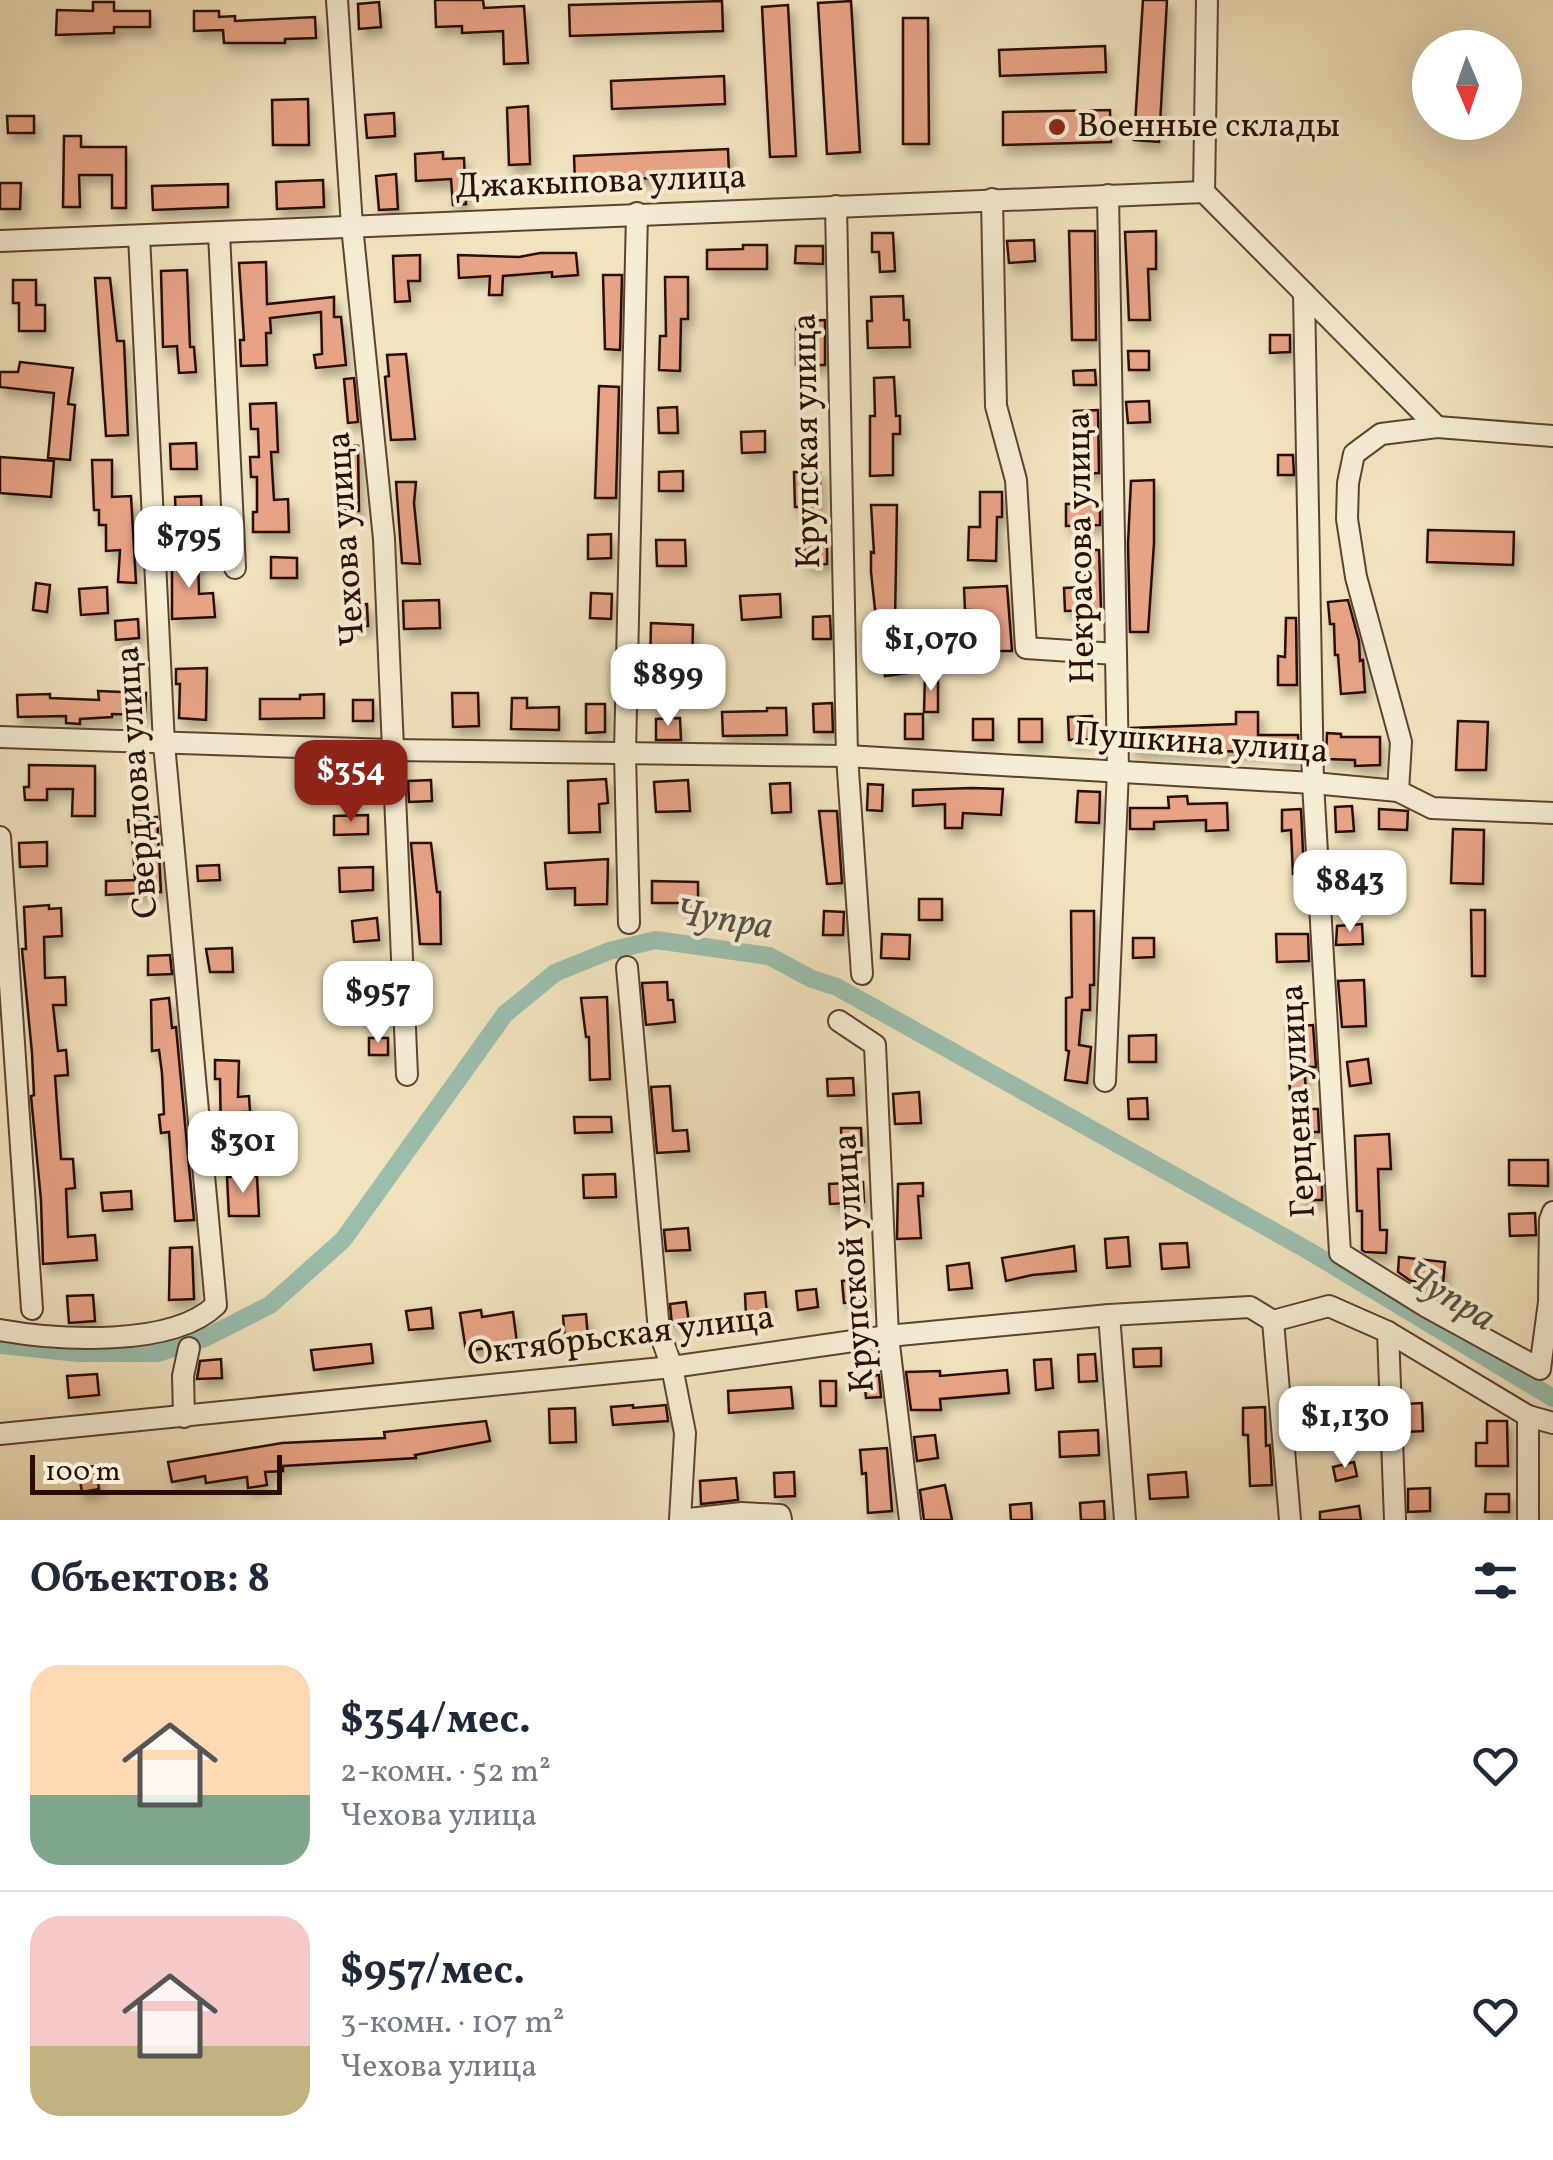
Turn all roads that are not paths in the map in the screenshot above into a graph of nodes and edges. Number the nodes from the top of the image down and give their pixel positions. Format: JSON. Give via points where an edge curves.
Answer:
{"nodes":[{"id":1,"x":336,"y":0,"type":"edge"},
{"id":2,"x":1208,"y":0,"type":"edge"},
{"id":3,"x":1204,"y":192,"type":"junction"},
{"id":4,"x":1108,"y":194,"type":"junction"},
{"id":5,"x":992,"y":200,"type":"junction"},
{"id":6,"x":836,"y":206,"type":"junction"},
{"id":7,"x":637,"y":213,"type":"junction"},
{"id":8,"x":352,"y":226,"type":"junction"},
{"id":9,"x":219,"y":232,"type":"junction"},
{"id":10,"x":140,"y":236,"type":"junction"},
{"id":11,"x":0,"y":241,"type":"edge"},
{"id":12,"x":1304,"y":294,"type":"junction"},
{"id":13,"x":1437,"y":428,"type":"junction"},
{"id":14,"x":1553,"y":436,"type":"edge"},
{"id":15,"x":236,"y":568,"type":"dead end"},
{"id":16,"x":1116,"y":654,"type":"junction"},
{"id":17,"x":0,"y":737,"type":"edge"},
{"id":18,"x":164,"y":744,"type":"junction"},
{"id":19,"x":391,"y":750,"type":"junction"},
{"id":20,"x":625,"y":752,"type":"junction"},
{"id":21,"x":847,"y":756,"type":"junction"},
{"id":22,"x":1118,"y":769,"type":"junction"},
{"id":23,"x":1313,"y":783,"type":"junction"},
{"id":24,"x":1398,"y":791,"type":"junction"},
{"id":25,"x":1553,"y":813,"type":"edge"},
{"id":26,"x":0,"y":836,"type":"edge"},
{"id":27,"x":628,"y":923,"type":"dead end"},
{"id":28,"x":627,"y":967,"type":"dead end"},
{"id":29,"x":862,"y":974,"type":"dead end"},
{"id":30,"x":839,"y":1021,"type":"dead end"},
{"id":31,"x":407,"y":1075,"type":"dead end"},
{"id":32,"x":1105,"y":1081,"type":"dead end"},
{"id":33,"x":1553,"y":1212,"type":"edge"},
{"id":34,"x":32,"y":1309,"type":"dead end"},
{"id":35,"x":1109,"y":1314,"type":"junction"},
{"id":36,"x":1273,"y":1321,"type":"junction"},
{"id":37,"x":0,"y":1330,"type":"edge"},
{"id":38,"x":1388,"y":1332,"type":"junction"},
{"id":39,"x":888,"y":1336,"type":"junction"},
{"id":40,"x":190,"y":1348,"type":"dead end"},
{"id":41,"x":672,"y":1368,"type":"junction"},
{"id":42,"x":1528,"y":1416,"type":"junction"},
{"id":43,"x":184,"y":1417,"type":"junction"},
{"id":44,"x":1553,"y":1423,"type":"edge"},
{"id":45,"x":0,"y":1434,"type":"edge"},
{"id":46,"x":680,"y":1520,"type":"edge"},
{"id":47,"x":780,"y":1520,"type":"edge"},
{"id":48,"x":910,"y":1520,"type":"edge"},
{"id":49,"x":1125,"y":1520,"type":"edge"},
{"id":50,"x":1290,"y":1520,"type":"edge"},
{"id":51,"x":1394,"y":1520,"type":"edge"},
{"id":52,"x":1528,"y":1520,"type":"edge"}],
"edges":[{"from":1,"to":8,"type":"street","name":"Чехова улица"},
{"from":2,"to":3,"type":"street"},
{"from":3,"to":4,"type":"street","name":"Джакыпова улица"},
{"from":3,"to":12,"type":"street"},
{"from":4,"to":5,"type":"street","name":"Джакыпова улица"},
{"from":4,"to":16,"type":"street","name":"Некрасова улица"},
{"from":5,"to":6,"type":"street","name":"Джакыпова улица"},
{"from":5,"to":16,"type":"street","via":[[996,406],[1016,480],[1026,648]]},
{"from":6,"to":7,"type":"street","name":"Джакыпова улица"},
{"from":6,"to":21,"type":"street","name":"Крупская улица"},
{"from":7,"to":8,"type":"street","name":"Джакыпова улица"},
{"from":7,"to":20,"type":"street"},
{"from":8,"to":9,"type":"street","name":"Джакыпова улица"},
{"from":8,"to":19,"type":"street","name":"Чехова улица","via":[[384,539]]},
{"from":9,"to":10,"type":"street","name":"Джакыпова улица"},
{"from":9,"to":15,"type":"street"},
{"from":10,"to":11,"type":"street","name":"Джакыпова улица"},
{"from":10,"to":18,"type":"street","name":"Свердлова улица"},
{"from":12,"to":13,"type":"street"},
{"from":12,"to":23,"type":"street","name":"Герцена улица"},
{"from":13,"to":14,"type":"street"},
{"from":13,"to":24,"type":"street","via":[[1380,434],[1354,454],[1348,483],[1356,577],[1400,742]]},
{"from":16,"to":22,"type":"street","name":"Некрасова улица"},
{"from":17,"to":18,"type":"street","name":"Пушкина улица"},
{"from":18,"to":19,"type":"street","name":"Пушкина улица"},
{"from":18,"to":37,"type":"street","name":"Свердлова улица","via":[[216,1305],[204,1317],[164,1331],[79,1339]]},
{"from":19,"to":20,"type":"street","name":"Пушкина улица"},
{"from":19,"to":31,"type":"street","name":"Чехова улица"},
{"from":20,"to":21,"type":"street","name":"Пушкина улица"},
{"from":20,"to":27,"type":"street"},
{"from":21,"to":22,"type":"street","name":"Пушкина улица"},
{"from":21,"to":29,"type":"street","name":"Крупская улица"},
{"from":22,"to":23,"type":"street","name":"Пушкина улица"},
{"from":22,"to":32,"type":"street","name":"Некрасова улица"},
{"from":23,"to":24,"type":"street","name":"Пушкина улица"},
{"from":23,"to":33,"type":"street","name":"Герцена улица","via":[[1340,1253],[1540,1368]]},
{"from":24,"to":25,"type":"street","name":"Пушкина улица","via":[[1432,808]]},
{"from":26,"to":34,"type":"street"},
{"from":28,"to":41,"type":"street","via":[[659,1331]]},
{"from":30,"to":39,"type":"street","name":"Крупской улица","via":[[875,1046]]},
{"from":35,"to":36,"type":"street","name":"Октябрьская улица","via":[[1250,1308]]},
{"from":35,"to":39,"type":"street","name":"Октябрьская улица"},
{"from":35,"to":49,"type":"street"},
{"from":36,"to":38,"type":"street","via":[[1329,1306]]},
{"from":36,"to":50,"type":"street"},
{"from":38,"to":42,"type":"street"},
{"from":38,"to":51,"type":"street"},
{"from":39,"to":41,"type":"street","name":"Октябрьская улица"},
{"from":39,"to":48,"type":"street","name":"Крупской улица"},
{"from":40,"to":43,"type":"street"},
{"from":41,"to":43,"type":"street","name":"Октябрьская улица"},
{"from":41,"to":46,"type":"street","via":[[685,1433]]},
{"from":42,"to":44,"type":"street"},
{"from":42,"to":52,"type":"street"},
{"from":43,"to":45,"type":"street","name":"Октябрьская улица"},
{"from":46,"to":47,"type":"street","via":[[742,1513]]}]}
